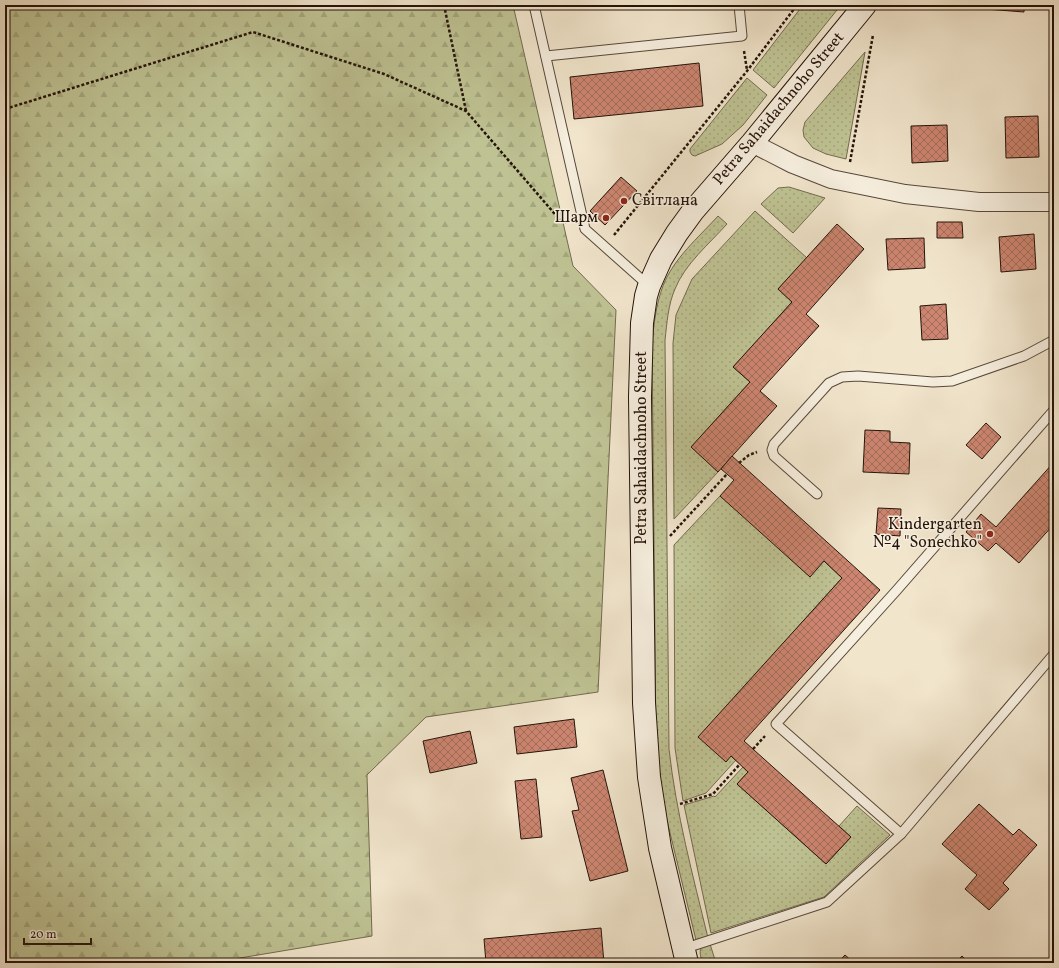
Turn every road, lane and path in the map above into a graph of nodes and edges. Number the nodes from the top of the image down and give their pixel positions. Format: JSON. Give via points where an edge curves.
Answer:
{"nodes":[{"id":1,"x":444,"y":5,"type":"edge"},
{"id":2,"x":534,"y":5,"type":"edge"},
{"id":3,"x":739,"y":5,"type":"edge"},
{"id":4,"x":797,"y":5,"type":"edge"},
{"id":5,"x":865,"y":5,"type":"edge"},
{"id":6,"x":873,"y":35,"type":"dead end"},
{"id":7,"x":546,"y":56,"type":"junction"},
{"id":8,"x":5,"y":109,"type":"edge"},
{"id":9,"x":466,"y":111,"type":"junction"},
{"id":10,"x":752,"y":143,"type":"junction"},
{"id":11,"x":850,"y":165,"type":"dead end"},
{"id":12,"x":1054,"y":202,"type":"edge"},
{"id":13,"x":585,"y":229,"type":"junction"},
{"id":14,"x":605,"y":246,"type":"junction"},
{"id":15,"x":649,"y":286,"type":"junction"},
{"id":16,"x":1054,"y":340,"type":"edge"},
{"id":17,"x":1054,"y":410,"type":"edge"},
{"id":18,"x":772,"y":450,"type":"junction"},
{"id":19,"x":738,"y":463,"type":"dead end"},
{"id":20,"x":728,"y":474,"type":"dead end"},
{"id":21,"x":817,"y":494,"type":"dead end"},
{"id":22,"x":670,"y":536,"type":"dead end"},
{"id":23,"x":1054,"y":654,"type":"edge"},
{"id":24,"x":740,"y":764,"type":"dead end"},
{"id":25,"x":680,"y":804,"type":"dead end"},
{"id":26,"x":901,"y":834,"type":"junction"},
{"id":27,"x":685,"y":956,"type":"edge"}],
"edges":[{"from":1,"to":9,"type":"path"},
{"from":2,"to":7,"type":"lane"},
{"from":3,"to":7,"type":"lane","via":[[742,36]]},
{"from":4,"to":14,"type":"path","via":[[747,71]]},
{"from":5,"to":10,"type":"main road","name":"Petra Sahaidachnoho Street"},
{"from":6,"to":11,"type":"path"},
{"from":7,"to":13,"type":"lane"},
{"from":8,"to":9,"type":"path","via":[[253,32],[384,74]]},
{"from":9,"to":13,"type":"path","via":[[560,220]]},
{"from":10,"to":12,"type":"street","via":[[793,164],[832,178],[905,194],[979,202]]},
{"from":10,"to":15,"type":"main road","name":"Petra Sahaidachnoho Street","via":[[685,222],[661,259]]},
{"from":13,"to":14,"type":"lane"},
{"from":14,"to":15,"type":"lane"},
{"from":15,"to":27,"type":"main road","name":"Petra Sahaidachnoho Street","via":[[642,323],[640,397],[644,703],[649,777],[660,848]]},
{"from":16,"to":18,"type":"lane","via":[[1024,356],[952,381],[842,376],[829,383],[774,444]]},
{"from":17,"to":26,"type":"lane","via":[[776,724]]},
{"from":18,"to":19,"type":"path","via":[[749,455]]},
{"from":18,"to":21,"type":"lane","via":[[774,456]]},
{"from":20,"to":22,"type":"path"},
{"from":23,"to":26,"type":"lane"},
{"from":24,"to":25,"type":"path","via":[[712,794]]},
{"from":26,"to":27,"type":"lane","via":[[827,902]]}]}
